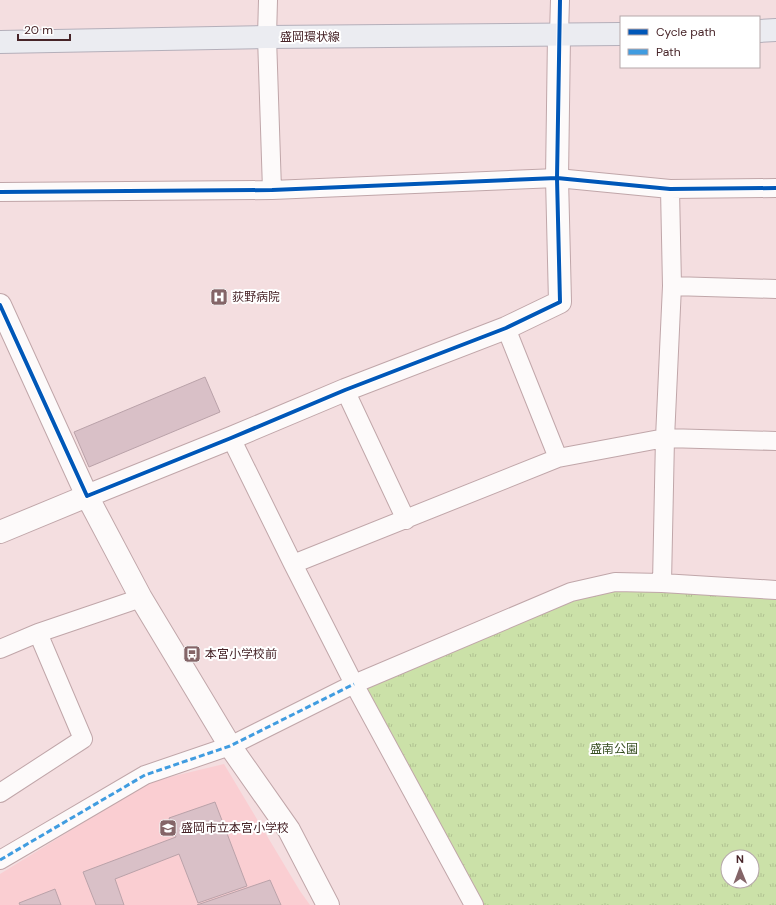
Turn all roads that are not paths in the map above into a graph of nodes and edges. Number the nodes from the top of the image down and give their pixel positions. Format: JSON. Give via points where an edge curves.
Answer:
{"nodes":[{"id":1,"x":268,"y":0,"type":"edge"},
{"id":2,"x":560,"y":0,"type":"edge"},
{"id":3,"x":760,"y":30,"type":"edge"},
{"id":4,"x":776,"y":30,"type":"edge"},
{"id":5,"x":620,"y":34,"type":"edge"},
{"id":6,"x":559,"y":35,"type":"junction"},
{"id":7,"x":267,"y":37,"type":"junction"},
{"id":8,"x":0,"y":42,"type":"edge"},
{"id":9,"x":557,"y":178,"type":"junction"},
{"id":10,"x":776,"y":188,"type":"edge"},
{"id":11,"x":670,"y":189,"type":"junction"},
{"id":12,"x":272,"y":190,"type":"junction"},
{"id":13,"x":0,"y":192,"type":"edge"},
{"id":14,"x":672,"y":286,"type":"junction"},
{"id":15,"x":776,"y":289,"type":"edge"},
{"id":16,"x":0,"y":305,"type":"edge"},
{"id":17,"x":506,"y":328,"type":"junction"},
{"id":18,"x":345,"y":390,"type":"junction"},
{"id":19,"x":231,"y":438,"type":"junction"},
{"id":20,"x":665,"y":438,"type":"junction"},
{"id":21,"x":776,"y":441,"type":"edge"},
{"id":22,"x":558,"y":458,"type":"junction"},
{"id":23,"x":87,"y":496,"type":"junction"},
{"id":24,"x":406,"y":520,"type":"junction"},
{"id":25,"x":0,"y":532,"type":"edge"},
{"id":26,"x":293,"y":564,"type":"junction"},
{"id":27,"x":662,"y":583,"type":"junction"},
{"id":28,"x":776,"y":590,"type":"edge"},
{"id":29,"x":141,"y":598,"type":"junction"},
{"id":30,"x":38,"y":633,"type":"junction"},
{"id":31,"x":0,"y":649,"type":"edge"},
{"id":32,"x":354,"y":684,"type":"junction"},
{"id":33,"x":230,"y":746,"type":"junction"},
{"id":34,"x":0,"y":793,"type":"edge"},
{"id":35,"x":0,"y":860,"type":"edge"},
{"id":36,"x":328,"y":905,"type":"edge"},
{"id":37,"x":474,"y":905,"type":"edge"}],
"edges":[{"from":1,"to":7,"type":"street"},
{"from":2,"to":6,"type":"street"},
{"from":3,"to":4,"type":"main road"},
{"from":5,"to":6,"type":"main road","name":"盛岡環状線"},
{"from":6,"to":7,"type":"main road","name":"盛岡環状線"},
{"from":6,"to":9,"type":"street"},
{"from":7,"to":8,"type":"main road","name":"盛岡環状線"},
{"from":7,"to":12,"type":"street"},
{"from":9,"to":11,"type":"street"},
{"from":9,"to":12,"type":"street"},
{"from":9,"to":17,"type":"street","via":[[560,302]]},
{"from":10,"to":11,"type":"street"},
{"from":11,"to":14,"type":"street"},
{"from":12,"to":13,"type":"street"},
{"from":14,"to":15,"type":"street"},
{"from":14,"to":20,"type":"street"},
{"from":16,"to":23,"type":"street"},
{"from":17,"to":18,"type":"street"},
{"from":17,"to":22,"type":"street"},
{"from":18,"to":19,"type":"street"},
{"from":18,"to":24,"type":"street"},
{"from":19,"to":23,"type":"street"},
{"from":19,"to":26,"type":"street"},
{"from":20,"to":21,"type":"street"},
{"from":20,"to":22,"type":"street"},
{"from":20,"to":27,"type":"street"},
{"from":22,"to":24,"type":"street"},
{"from":23,"to":25,"type":"street"},
{"from":23,"to":29,"type":"street"},
{"from":24,"to":26,"type":"street"},
{"from":26,"to":32,"type":"street"},
{"from":27,"to":28,"type":"street"},
{"from":27,"to":32,"type":"street","via":[[615,582],[571,592]]},
{"from":29,"to":30,"type":"street"},
{"from":29,"to":33,"type":"street"},
{"from":30,"to":31,"type":"street"},
{"from":30,"to":34,"type":"street","via":[[82,739]]},
{"from":32,"to":33,"type":"street"},
{"from":32,"to":37,"type":"street"},
{"from":33,"to":35,"type":"street","via":[[145,775]]},
{"from":33,"to":36,"type":"street","via":[[289,830]]}]}
